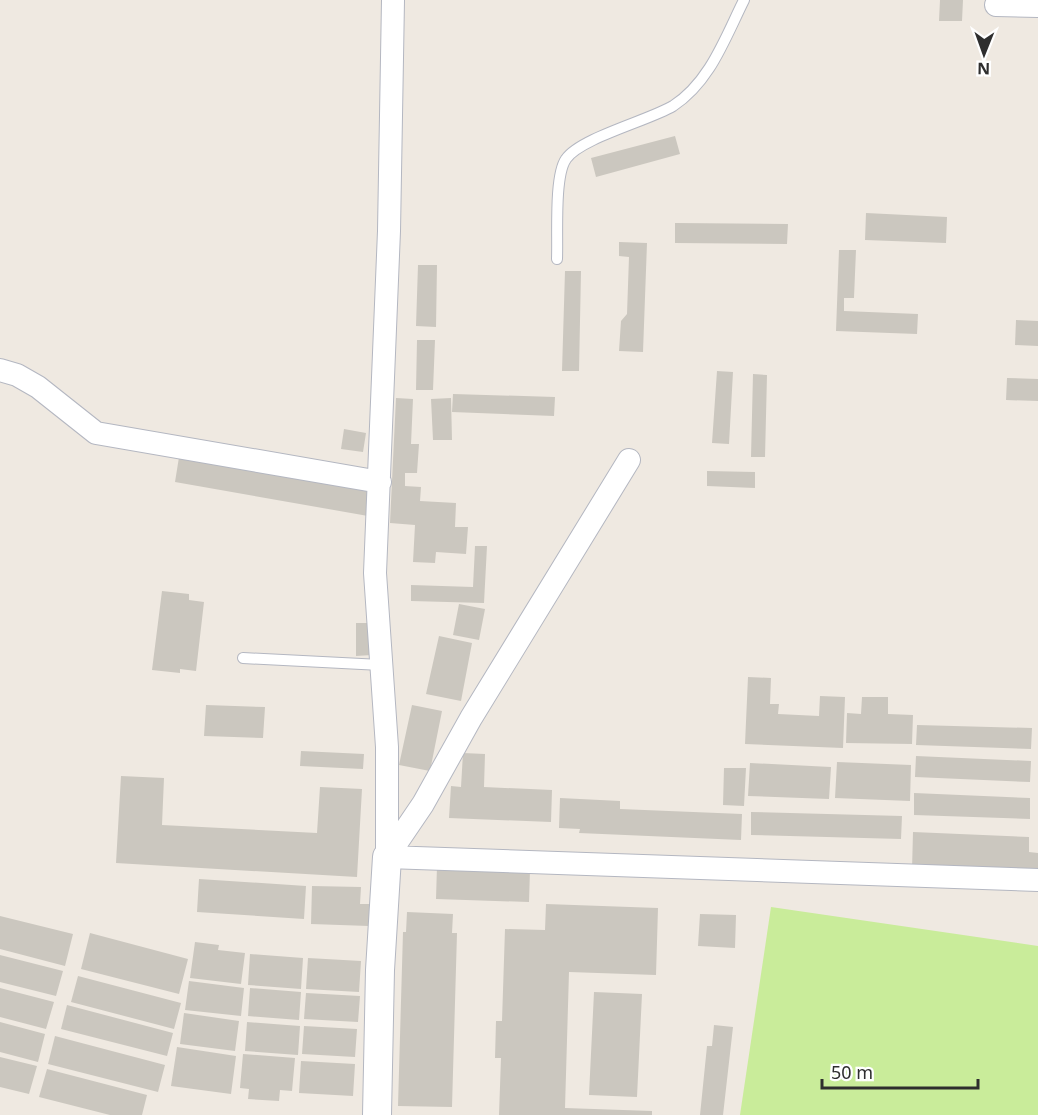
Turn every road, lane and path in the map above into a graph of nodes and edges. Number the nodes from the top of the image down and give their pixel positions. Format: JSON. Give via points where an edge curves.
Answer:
{"nodes":[{"id":1,"x":393,"y":0,"type":"edge"},
{"id":2,"x":744,"y":0,"type":"edge"},
{"id":3,"x":996,"y":5,"type":"dead end"},
{"id":4,"x":1038,"y":6,"type":"edge"},
{"id":5,"x":557,"y":259,"type":"dead end"},
{"id":6,"x":0,"y":370,"type":"edge"},
{"id":7,"x":628,"y":460,"type":"dead end"},
{"id":8,"x":380,"y":482,"type":"junction"},
{"id":9,"x":243,"y":657,"type":"dead end"},
{"id":10,"x":381,"y":665,"type":"junction"},
{"id":11,"x":387,"y":857,"type":"junction"},
{"id":12,"x":1038,"y":880,"type":"edge"},
{"id":13,"x":377,"y":1115,"type":"edge"}],
"edges":[{"from":1,"to":8,"type":"street"},
{"from":2,"to":5,"type":"lane","via":[[706,76],[673,105],[567,157],[560,171]]},
{"from":3,"to":4,"type":"street"},
{"from":6,"to":8,"type":"street","via":[[38,387],[96,433]]},
{"from":7,"to":11,"type":"street","via":[[423,804]]},
{"from":8,"to":10,"type":"street","via":[[375,573]]},
{"from":9,"to":10,"type":"lane"},
{"from":10,"to":11,"type":"street","via":[[387,747]]},
{"from":11,"to":12,"type":"street"},
{"from":11,"to":13,"type":"street"}]}
